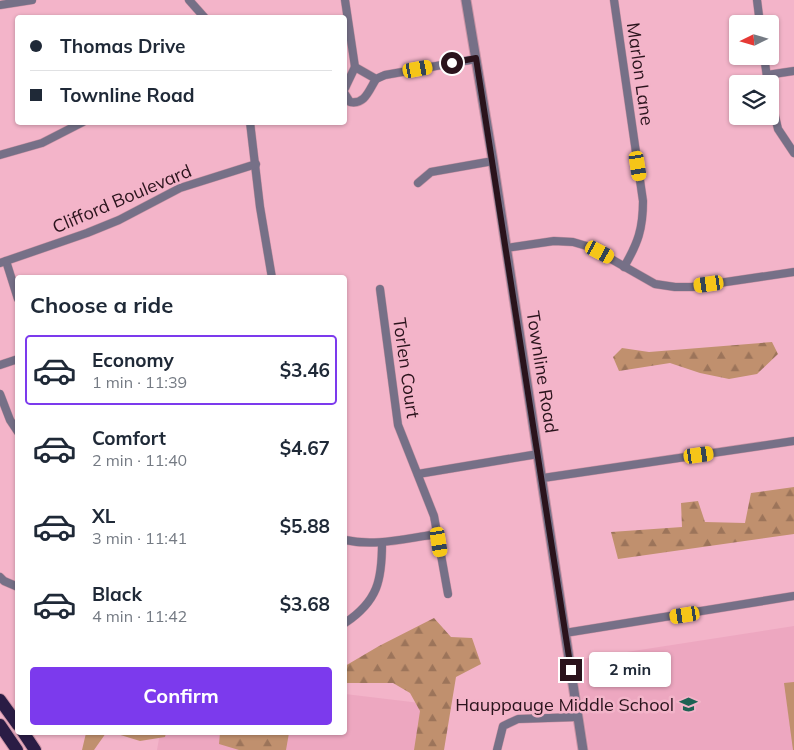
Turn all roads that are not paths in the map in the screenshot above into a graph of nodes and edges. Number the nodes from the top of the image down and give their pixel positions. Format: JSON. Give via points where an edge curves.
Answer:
{"nodes":[{"id":1,"x":32,"y":0,"type":"edge"},
{"id":2,"x":189,"y":0,"type":"edge"},
{"id":3,"x":345,"y":0,"type":"edge"},
{"id":4,"x":466,"y":0,"type":"edge"},
{"id":5,"x":614,"y":0,"type":"edge"},
{"id":6,"x":757,"y":0,"type":"edge"},
{"id":7,"x":0,"y":5,"type":"edge"},
{"id":8,"x":202,"y":15,"type":"edge"},
{"id":9,"x":759,"y":15,"type":"edge"},
{"id":10,"x":476,"y":58,"type":"junction"},
{"id":11,"x":355,"y":67,"type":"junction"},
{"id":12,"x":794,"y":71,"type":"edge"},
{"id":13,"x":779,"y":76,"type":"edge"},
{"id":14,"x":376,"y":79,"type":"junction"},
{"id":15,"x":347,"y":84,"type":"edge"},
{"id":16,"x":347,"y":97,"type":"edge"},
{"id":17,"x":77,"y":125,"type":"edge"},
{"id":18,"x":250,"y":125,"type":"edge"},
{"id":19,"x":777,"y":125,"type":"edge"},
{"id":20,"x":794,"y":153,"type":"edge"},
{"id":21,"x":0,"y":155,"type":"edge"},
{"id":22,"x":493,"y":161,"type":"junction"},
{"id":23,"x":256,"y":164,"type":"junction"},
{"id":24,"x":418,"y":183,"type":"dead end"},
{"id":25,"x":506,"y":248,"type":"junction"},
{"id":26,"x":3,"y":262,"type":"edge"},
{"id":27,"x":624,"y":267,"type":"junction"},
{"id":28,"x":794,"y":272,"type":"edge"},
{"id":29,"x":271,"y":275,"type":"edge"},
{"id":30,"x":380,"y":289,"type":"dead end"},
{"id":31,"x":15,"y":292,"type":"edge"},
{"id":32,"x":15,"y":360,"type":"edge"},
{"id":33,"x":0,"y":365,"type":"edge"},
{"id":34,"x":0,"y":394,"type":"edge"},
{"id":35,"x":15,"y":428,"type":"edge"},
{"id":36,"x":794,"y":441,"type":"edge"},
{"id":37,"x":538,"y":454,"type":"junction"},
{"id":38,"x":418,"y":474,"type":"junction"},
{"id":39,"x":542,"y":478,"type":"junction"},
{"id":40,"x":438,"y":534,"type":"junction"},
{"id":41,"x":347,"y":540,"type":"edge"},
{"id":42,"x":382,"y":543,"type":"junction"},
{"id":43,"x":0,"y":577,"type":"edge"},
{"id":44,"x":15,"y":586,"type":"edge"},
{"id":45,"x":448,"y":594,"type":"dead end"},
{"id":46,"x":794,"y":596,"type":"edge"},
{"id":47,"x":347,"y":622,"type":"edge"},
{"id":48,"x":565,"y":633,"type":"junction"},
{"id":49,"x":0,"y":700,"type":"edge"},
{"id":50,"x":578,"y":718,"type":"junction"},
{"id":51,"x":15,"y":721,"type":"edge"},
{"id":52,"x":0,"y":725,"type":"edge"},
{"id":53,"x":24,"y":735,"type":"edge"},
{"id":54,"x":16,"y":750,"type":"edge"},
{"id":55,"x":34,"y":750,"type":"edge"},
{"id":56,"x":497,"y":750,"type":"edge"},
{"id":57,"x":584,"y":750,"type":"edge"}],
"edges":[{"from":1,"to":7,"type":"street"},
{"from":2,"to":8,"type":"street"},
{"from":3,"to":11,"type":"street"},
{"from":4,"to":10,"type":"street","name":"Townline Road"},
{"from":5,"to":27,"type":"street","name":"Marlon Lane","via":[[644,201],[641,231]]},
{"from":6,"to":9,"type":"street"},
{"from":10,"to":14,"type":"street"},
{"from":10,"to":22,"type":"street","name":"Townline Road"},
{"from":11,"to":14,"type":"street"},
{"from":11,"to":15,"type":"street"},
{"from":12,"to":13,"type":"street"},
{"from":14,"to":16,"type":"street","via":[[357,104]]},
{"from":17,"to":21,"type":"street","via":[[42,143]]},
{"from":18,"to":23,"type":"street"},
{"from":19,"to":20,"type":"street"},
{"from":22,"to":24,"type":"street","via":[[431,172]]},
{"from":22,"to":25,"type":"street","name":"Townline Road"},
{"from":23,"to":26,"type":"street","name":"Clifford Boulevard","via":[[180,188],[119,220]]},
{"from":23,"to":29,"type":"street"},
{"from":25,"to":27,"type":"street","via":[[554,241],[573,242],[590,247]]},
{"from":25,"to":37,"type":"street","name":"Townline Road"},
{"from":26,"to":31,"type":"street"},
{"from":27,"to":28,"type":"street","via":[[655,284],[675,287]]},
{"from":30,"to":38,"type":"street","name":"Torlen Court","via":[[398,425]]},
{"from":32,"to":33,"type":"street"},
{"from":34,"to":35,"type":"street"},
{"from":36,"to":39,"type":"street"},
{"from":37,"to":38,"type":"street"},
{"from":37,"to":39,"type":"street","name":"Townline Road"},
{"from":38,"to":40,"type":"street","name":"Torlen Court"},
{"from":39,"to":48,"type":"street","name":"Townline Road"},
{"from":40,"to":42,"type":"street"},
{"from":40,"to":45,"type":"street","name":"Torlen Court"},
{"from":41,"to":42,"type":"street"},
{"from":42,"to":47,"type":"street","via":[[379,584],[371,600]]},
{"from":43,"to":44,"type":"street"},
{"from":46,"to":48,"type":"street"},
{"from":48,"to":50,"type":"street","name":"Townline Road"},
{"from":49,"to":51,"type":"highway"},
{"from":50,"to":56,"type":"street","via":[[518,719],[503,726]]},
{"from":50,"to":57,"type":"street","name":"Townline Road"},
{"from":52,"to":54,"type":"highway"},
{"from":53,"to":55,"type":"highway"}]}
